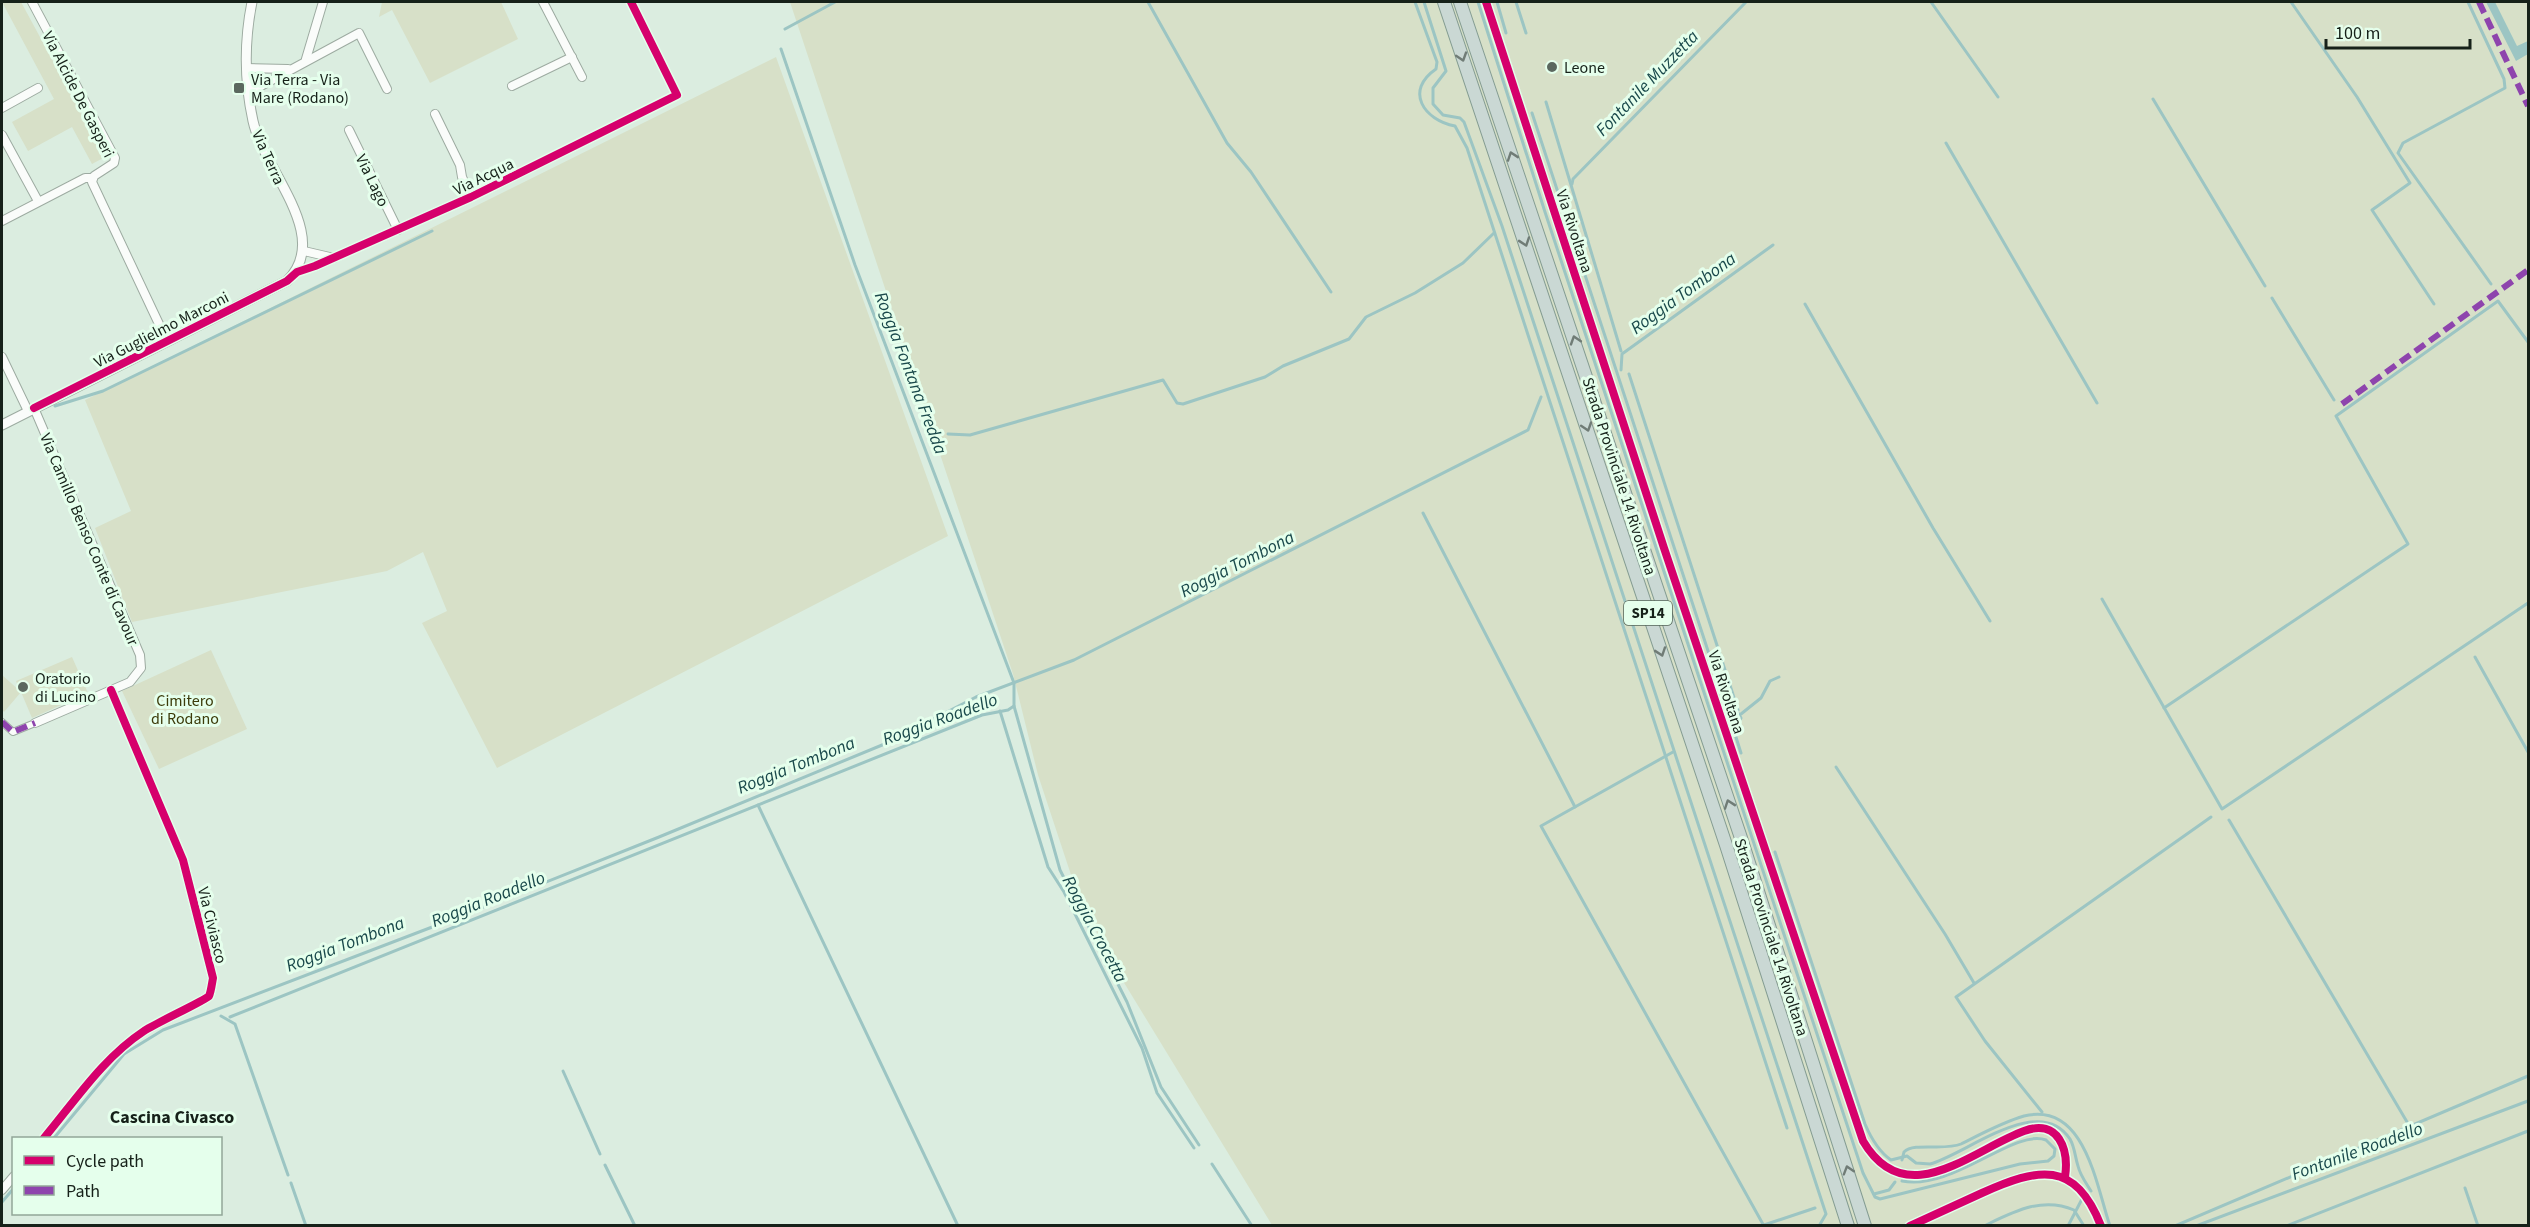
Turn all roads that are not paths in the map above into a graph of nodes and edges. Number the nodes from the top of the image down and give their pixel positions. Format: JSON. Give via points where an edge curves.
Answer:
{"nodes":[{"id":1,"x":32,"y":2,"type":"edge"},
{"id":2,"x":252,"y":2,"type":"edge"},
{"id":3,"x":323,"y":2,"type":"edge"},
{"id":4,"x":543,"y":2,"type":"edge"},
{"id":5,"x":631,"y":2,"type":"edge"},
{"id":6,"x":1444,"y":2,"type":"edge"},
{"id":7,"x":1460,"y":2,"type":"edge"},
{"id":8,"x":1486,"y":2,"type":"edge"},
{"id":9,"x":572,"y":57,"type":"junction"},
{"id":10,"x":306,"y":59,"type":"junction"},
{"id":11,"x":246,"y":68,"type":"junction"},
{"id":12,"x":289,"y":69,"type":"junction"},
{"id":13,"x":582,"y":77,"type":"dead end"},
{"id":14,"x":512,"y":86,"type":"dead end"},
{"id":15,"x":38,"y":88,"type":"dead end"},
{"id":16,"x":387,"y":88,"type":"dead end"},
{"id":17,"x":248,"y":93,"type":"junction"},
{"id":18,"x":2,"y":108,"type":"edge"},
{"id":19,"x":435,"y":114,"type":"dead end"},
{"id":20,"x":349,"y":130,"type":"dead end"},
{"id":21,"x":2,"y":135,"type":"edge"},
{"id":22,"x":92,"y":178,"type":"junction"},
{"id":23,"x":471,"y":197,"type":"junction"},
{"id":24,"x":38,"y":201,"type":"junction"},
{"id":25,"x":2,"y":221,"type":"edge"},
{"id":26,"x":398,"y":230,"type":"junction"},
{"id":27,"x":304,"y":251,"type":"junction"},
{"id":28,"x":333,"y":258,"type":"junction"},
{"id":29,"x":297,"y":272,"type":"junction"},
{"id":30,"x":167,"y":341,"type":"junction"},
{"id":31,"x":2,"y":357,"type":"edge"},
{"id":32,"x":31,"y":409,"type":"junction"},
{"id":33,"x":2,"y":424,"type":"edge"},
{"id":34,"x":111,"y":690,"type":"junction"},
{"id":35,"x":2,"y":722,"type":"edge"},
{"id":36,"x":35,"y":723,"type":"joint"},
{"id":37,"x":45,"y":1137,"type":"edge"},
{"id":38,"x":2065,"y":1177,"type":"junction"},
{"id":39,"x":12,"y":1178,"type":"edge"},
{"id":40,"x":2,"y":1191,"type":"edge"},
{"id":41,"x":1848,"y":1226,"type":"edge"},
{"id":42,"x":1865,"y":1226,"type":"edge"},
{"id":43,"x":1910,"y":1226,"type":"edge"},
{"id":44,"x":2101,"y":1226,"type":"edge"}],
"edges":[{"from":1,"to":22,"type":"street","name":"Via Alcide De Gasperi","via":[[115,158],[114,163]]},
{"from":2,"to":11,"type":"street","name":"Via Terra"},
{"from":3,"to":10,"type":"street"},
{"from":4,"to":9,"type":"street"},
{"from":5,"to":23,"type":"street","name":"Via Acqua","via":[[677,95]]},
{"from":6,"to":41,"type":"highway","name":"Strada Provinciale 14 Rivoltana","number":"SP14","one_way":true,"via":[[1726,844]]},
{"from":42,"to":7,"type":"highway","name":"Strada Provinciale 14 Rivoltana","number":"SP14","one_way":true,"via":[[1741,838]]},
{"from":8,"to":38,"type":"street","name":"Via Rivoltana","via":[[1863,1141],[1888,1167],[1924,1175],[1948,1169],[2022,1132],[2039,1129],[2054,1135],[2065,1146]]},
{"from":9,"to":13,"type":"street"},
{"from":9,"to":14,"type":"street"},
{"from":10,"to":12,"type":"street"},
{"from":10,"to":16,"type":"street","via":[[358,33]]},
{"from":11,"to":12,"type":"street"},
{"from":11,"to":17,"type":"street","name":"Via Terra"},
{"from":12,"to":17,"type":"street"},
{"from":15,"to":18,"type":"street"},
{"from":17,"to":27,"type":"street","name":"Via Terra","via":[[261,145],[302,226]]},
{"from":19,"to":23,"type":"street"},
{"from":20,"to":26,"type":"street","name":"Via Lago"},
{"from":21,"to":24,"type":"street"},
{"from":22,"to":24,"type":"street"},
{"from":22,"to":30,"type":"street","name":"Via Alcide De Gasperi"},
{"from":23,"to":26,"type":"street","name":"Via Acqua"},
{"from":24,"to":25,"type":"street"},
{"from":26,"to":28,"type":"street","name":"Via Acqua"},
{"from":27,"to":28,"type":"street"},
{"from":27,"to":29,"type":"street","name":"Via Terra"},
{"from":28,"to":29,"type":"street","name":"Via Acqua"},
{"from":29,"to":30,"type":"street","name":"Via Guglielmo Marconi","via":[[288,281]]},
{"from":30,"to":32,"type":"street","name":"Via Guglielmo Marconi"},
{"from":31,"to":32,"type":"street"},
{"from":32,"to":33,"type":"street","name":"Via Guglielmo Marconi"},
{"from":32,"to":34,"type":"street","name":"Via Camillo Benso Conte di Cavour","via":[[140,655],[138,675]]},
{"from":34,"to":36,"type":"street"},
{"from":34,"to":37,"type":"street","name":"Via Civiasco","via":[[183,860],[213,978],[209,996],[164,1018],[105,1063]]},
{"from":35,"to":36,"type":"street","via":[[13,732]]},
{"from":38,"to":43,"type":"street","via":[[2021,1176]]},
{"from":38,"to":44,"type":"street","via":[[2085,1193]]},
{"from":39,"to":40,"type":"street"}]}
